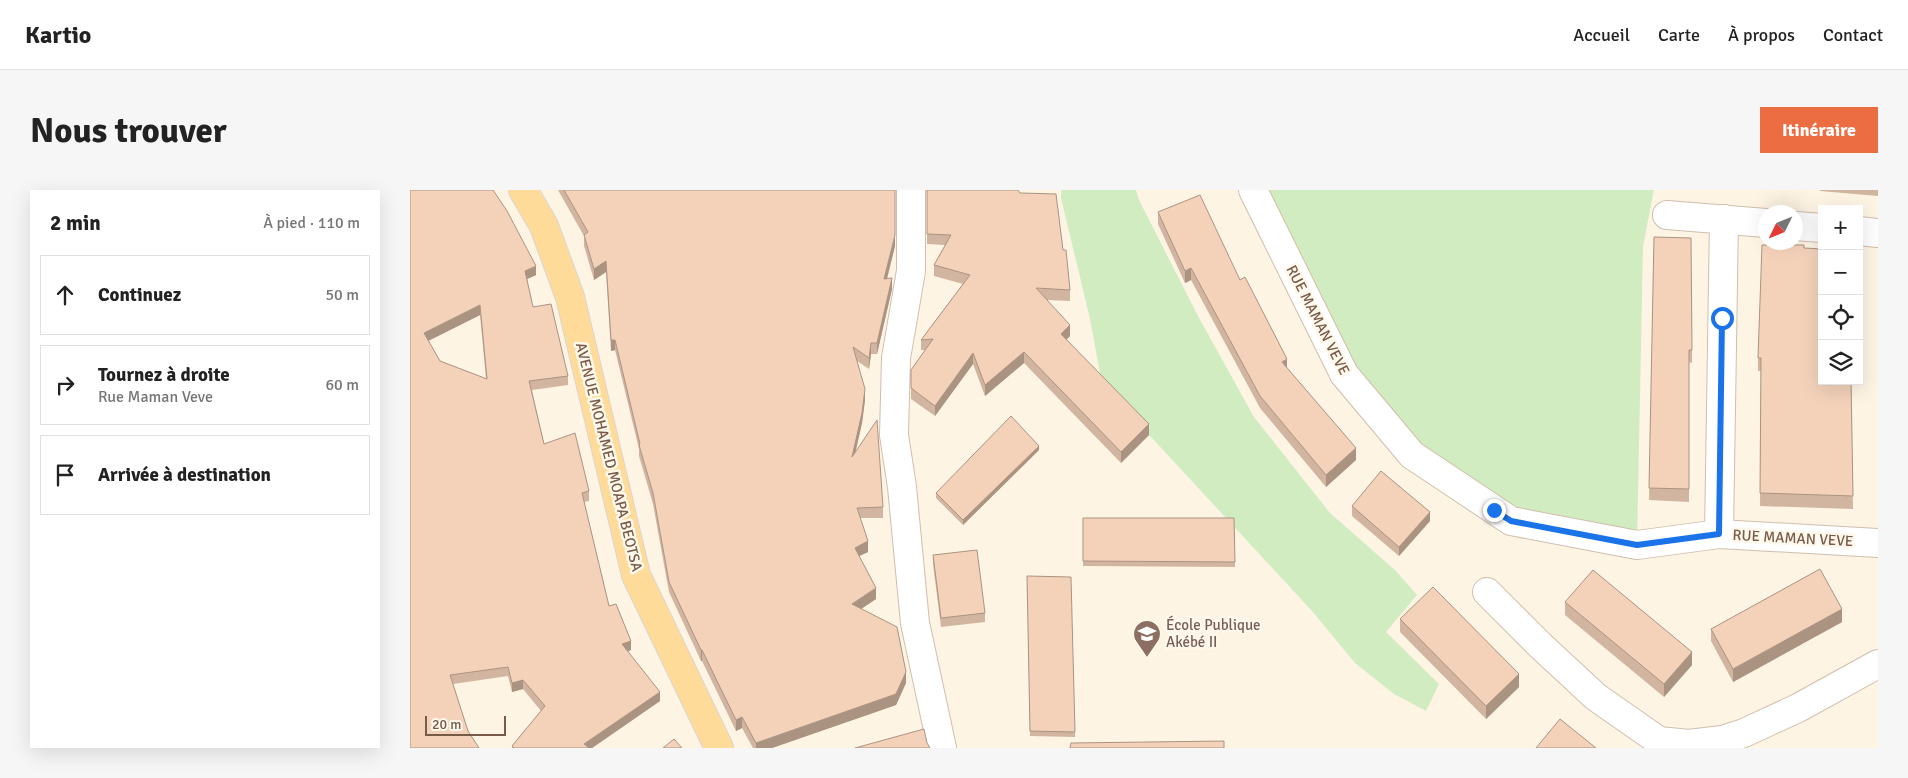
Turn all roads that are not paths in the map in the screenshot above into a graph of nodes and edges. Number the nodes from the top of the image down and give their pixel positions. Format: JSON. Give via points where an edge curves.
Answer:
{"nodes":[{"id":1,"x":523,"y":190,"type":"edge"},
{"id":2,"x":911,"y":190,"type":"edge"},
{"id":3,"x":1253,"y":190,"type":"edge"},
{"id":4,"x":1667,"y":215,"type":"dead end"},
{"id":5,"x":1724,"y":219,"type":"junction"},
{"id":6,"x":1758,"y":222,"type":"edge"},
{"id":7,"x":1803,"y":227,"type":"edge"},
{"id":8,"x":1818,"y":228,"type":"edge"},
{"id":9,"x":1863,"y":231,"type":"edge"},
{"id":10,"x":1878,"y":233,"type":"edge"},
{"id":11,"x":1719,"y":534,"type":"junction"},
{"id":12,"x":1878,"y":543,"type":"edge"},
{"id":13,"x":1487,"y":592,"type":"dead end"},
{"id":14,"x":1878,"y":664,"type":"edge"},
{"id":15,"x":719,"y":748,"type":"edge"},
{"id":16,"x":942,"y":748,"type":"edge"}],
"edges":[{"from":1,"to":15,"type":"main road","name":"AVENUE MOHAMED MOAPA BEOTSA","via":[[544,226],[570,297],[636,575]]},
{"from":2,"to":16,"type":"street","via":[[911,271],[896,358],[894,435],[915,623]]},
{"from":3,"to":11,"type":"street","name":"RUE MAMAN VEVE","via":[[1344,374],[1412,455],[1511,521],[1637,545]]},
{"from":4,"to":5,"type":"street"},
{"from":5,"to":6,"type":"street"},
{"from":5,"to":11,"type":"street"},
{"from":7,"to":8,"type":"street"},
{"from":9,"to":10,"type":"street"},
{"from":11,"to":12,"type":"street","name":"RUE MAMAN VEVE"},
{"from":13,"to":14,"type":"street","via":[[1596,697],[1659,741],[1689,744],[1722,740],[1744,733]]}]}
